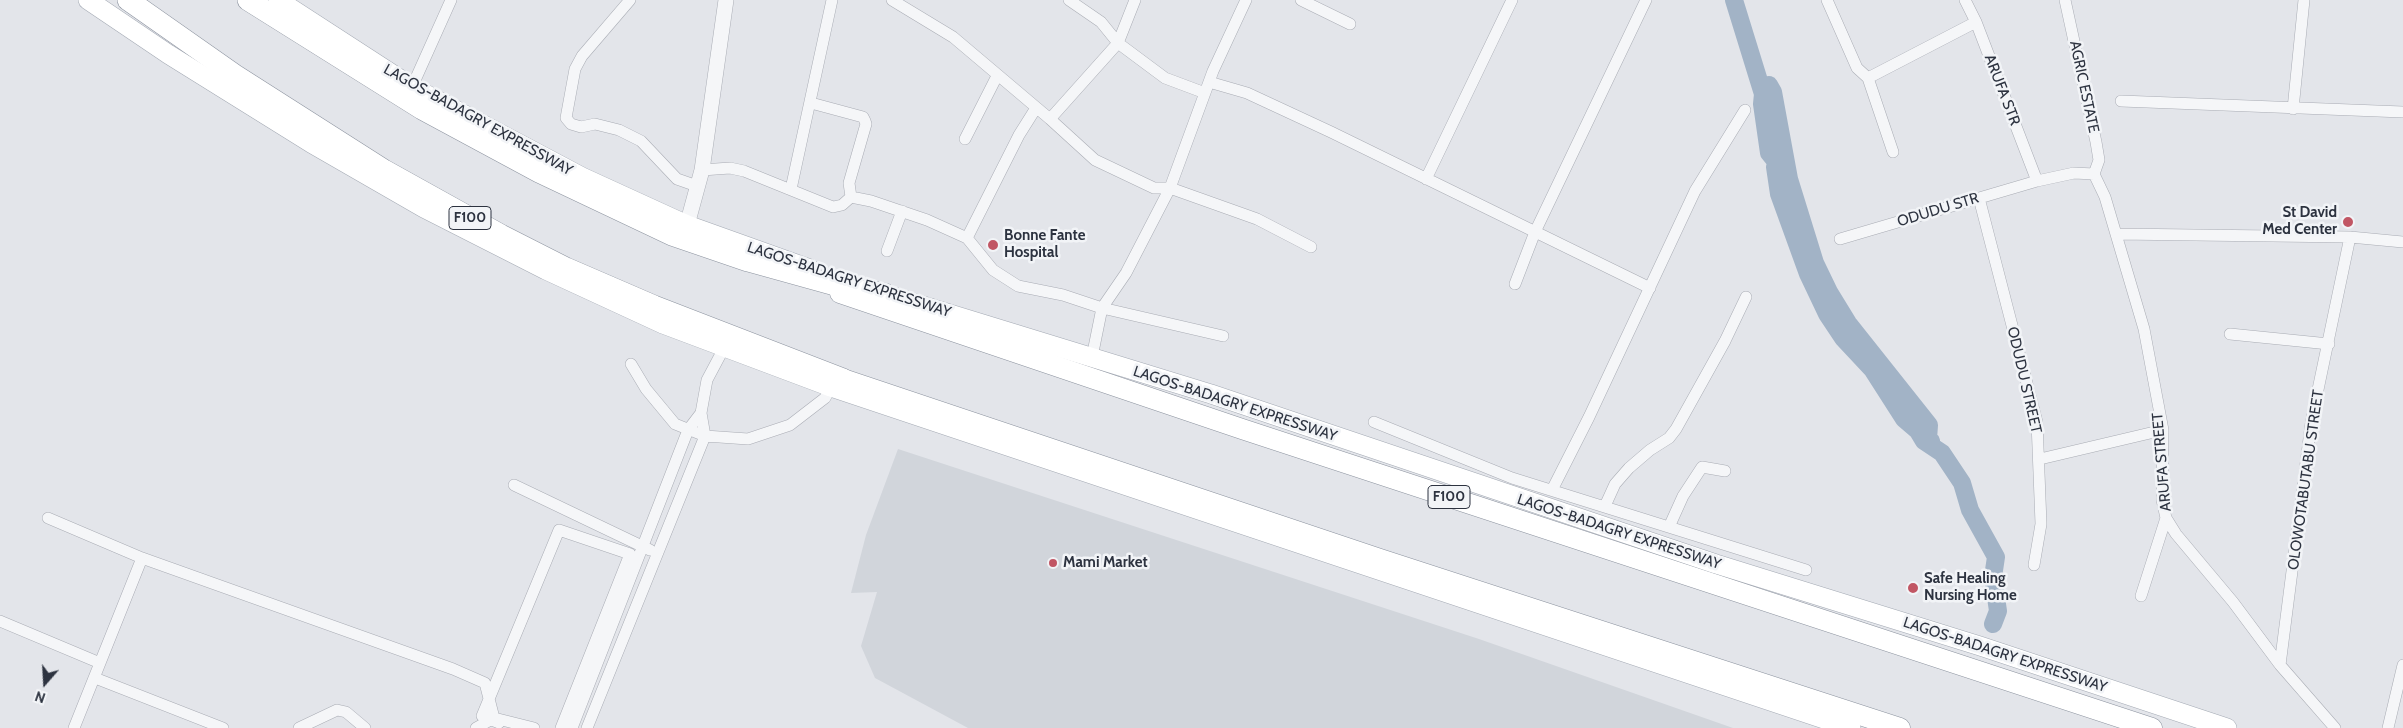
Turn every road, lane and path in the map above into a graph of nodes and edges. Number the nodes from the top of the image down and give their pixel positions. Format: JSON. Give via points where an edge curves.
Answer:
{"nodes":[{"id":1,"x":88,"y":0,"type":"edge"},
{"id":2,"x":128,"y":0,"type":"edge"},
{"id":3,"x":248,"y":0,"type":"edge"},
{"id":4,"x":278,"y":0,"type":"edge"},
{"id":5,"x":451,"y":0,"type":"edge"},
{"id":6,"x":630,"y":0,"type":"edge"},
{"id":7,"x":726,"y":0,"type":"edge"},
{"id":8,"x":832,"y":0,"type":"edge"},
{"id":9,"x":892,"y":0,"type":"edge"},
{"id":10,"x":1069,"y":0,"type":"edge"},
{"id":11,"x":1135,"y":0,"type":"edge"},
{"id":12,"x":1246,"y":0,"type":"edge"},
{"id":13,"x":1301,"y":0,"type":"edge"},
{"id":14,"x":1512,"y":0,"type":"edge"},
{"id":15,"x":1646,"y":0,"type":"edge"},
{"id":16,"x":1827,"y":0,"type":"edge"},
{"id":17,"x":1965,"y":0,"type":"edge"},
{"id":18,"x":2065,"y":0,"type":"edge"},
{"id":19,"x":2304,"y":0,"type":"edge"},
{"id":20,"x":1976,"y":22,"type":"junction"},
{"id":21,"x":1350,"y":24,"type":"dead end"},
{"id":22,"x":1118,"y":43,"type":"junction"},
{"id":23,"x":997,"y":76,"type":"junction"},
{"id":24,"x":1868,"y":78,"type":"junction"},
{"id":25,"x":1209,"y":82,"type":"junction"},
{"id":26,"x":412,"y":87,"type":"junction"},
{"id":27,"x":1205,"y":94,"type":"junction"},
{"id":28,"x":2121,"y":101,"type":"dead end"},
{"id":29,"x":811,"y":103,"type":"junction"},
{"id":30,"x":1036,"y":108,"type":"junction"},
{"id":31,"x":2293,"y":108,"type":"junction"},
{"id":32,"x":1746,"y":110,"type":"dead end"},
{"id":33,"x":2403,"y":112,"type":"edge"},
{"id":34,"x":1050,"y":119,"type":"junction"},
{"id":35,"x":965,"y":139,"type":"dead end"},
{"id":36,"x":1893,"y":152,"type":"dead end"},
{"id":37,"x":702,"y":170,"type":"junction"},
{"id":38,"x":2094,"y":174,"type":"junction"},
{"id":39,"x":1426,"y":178,"type":"junction"},
{"id":40,"x":2037,"y":181,"type":"junction"},
{"id":41,"x":697,"y":186,"type":"junction"},
{"id":42,"x":1170,"y":188,"type":"junction"},
{"id":43,"x":791,"y":189,"type":"junction"},
{"id":44,"x":851,"y":198,"type":"junction"},
{"id":45,"x":1979,"y":198,"type":"junction"},
{"id":46,"x":902,"y":211,"type":"junction"},
{"id":47,"x":687,"y":225,"type":"junction"},
{"id":48,"x":1535,"y":232,"type":"junction"},
{"id":49,"x":2117,"y":234,"type":"junction"},
{"id":50,"x":2350,"y":237,"type":"junction"},
{"id":51,"x":967,"y":238,"type":"junction"},
{"id":52,"x":1840,"y":239,"type":"dead end"},
{"id":53,"x":2403,"y":242,"type":"edge"},
{"id":54,"x":1311,"y":247,"type":"dead end"},
{"id":55,"x":887,"y":251,"type":"dead end"},
{"id":56,"x":748,"y":261,"type":"junction"},
{"id":57,"x":1515,"y":284,"type":"dead end"},
{"id":58,"x":1650,"y":288,"type":"junction"},
{"id":59,"x":885,"y":294,"type":"junction"},
{"id":60,"x":1746,"y":297,"type":"dead end"},
{"id":61,"x":1102,"y":308,"type":"junction"},
{"id":62,"x":2230,"y":334,"type":"dead end"},
{"id":63,"x":1223,"y":336,"type":"dead end"},
{"id":64,"x":2329,"y":344,"type":"junction"},
{"id":65,"x":724,"y":348,"type":"junction"},
{"id":66,"x":1092,"y":357,"type":"junction"},
{"id":67,"x":631,"y":364,"type":"dead end"},
{"id":68,"x":837,"y":383,"type":"junction"},
{"id":69,"x":701,"y":413,"type":"junction"},
{"id":70,"x":1374,"y":422,"type":"dead end"},
{"id":71,"x":688,"y":430,"type":"junction"},
{"id":72,"x":2162,"y":430,"type":"junction"},
{"id":73,"x":706,"y":436,"type":"junction"},
{"id":74,"x":2040,"y":459,"type":"junction"},
{"id":75,"x":1725,"y":470,"type":"dead end"},
{"id":76,"x":514,"y":485,"type":"dead end"},
{"id":77,"x":1552,"y":490,"type":"junction"},
{"id":78,"x":1605,"y":506,"type":"junction"},
{"id":79,"x":48,"y":518,"type":"dead end"},
{"id":80,"x":2166,"y":518,"type":"junction"},
{"id":81,"x":1669,"y":527,"type":"junction"},
{"id":82,"x":644,"y":547,"type":"junction"},
{"id":83,"x":656,"y":553,"type":"junction"},
{"id":84,"x":142,"y":558,"type":"junction"},
{"id":85,"x":2034,"y":565,"type":"dead end"},
{"id":86,"x":1806,"y":570,"type":"dead end"},
{"id":87,"x":2141,"y":596,"type":"dead end"},
{"id":88,"x":0,"y":621,"type":"edge"},
{"id":89,"x":100,"y":663,"type":"junction"},
{"id":90,"x":2280,"y":665,"type":"junction"},
{"id":91,"x":2403,"y":665,"type":"edge"},
{"id":92,"x":95,"y":678,"type":"junction"},
{"id":93,"x":494,"y":718,"type":"junction"},
{"id":94,"x":74,"y":728,"type":"edge"},
{"id":95,"x":223,"y":728,"type":"edge"},
{"id":96,"x":299,"y":728,"type":"edge"},
{"id":97,"x":365,"y":728,"type":"edge"},
{"id":98,"x":476,"y":728,"type":"edge"},
{"id":99,"x":513,"y":728,"type":"edge"},
{"id":100,"x":534,"y":728,"type":"edge"},
{"id":101,"x":561,"y":728,"type":"edge"},
{"id":102,"x":572,"y":728,"type":"edge"},
{"id":103,"x":587,"y":728,"type":"edge"},
{"id":104,"x":1851,"y":728,"type":"edge"},
{"id":105,"x":1900,"y":728,"type":"edge"},
{"id":106,"x":2152,"y":728,"type":"edge"},
{"id":107,"x":2227,"y":728,"type":"edge"},
{"id":108,"x":2335,"y":728,"type":"edge"},
{"id":109,"x":2388,"y":728,"type":"edge"}],
"edges":[{"from":1,"to":65,"type":"main road","via":[[302,137],[424,208],[546,270],[663,324]]},
{"from":2,"to":68,"type":"highway","number":"F100","via":[[235,76],[384,170],[501,235],[566,268]]},
{"from":3,"to":56,"type":"highway","name":"LAGOS-BADAGRY EXPRESSWAY","number":"F100","via":[[422,109],[539,172],[672,235]]},
{"from":4,"to":26,"type":"main road","name":"LAGOS-BADAGRY EXPRESSWAY"},
{"from":5,"to":26,"type":"street"},
{"from":6,"to":41,"type":"street","via":[[582,56],[575,69],[566,118],[571,124],[581,127],[595,124],[619,130],[641,141],[676,178]]},
{"from":7,"to":37,"type":"street"},
{"from":8,"to":29,"type":"street"},
{"from":9,"to":23,"type":"street","via":[[952,37]]},
{"from":10,"to":22,"type":"street","via":[[1101,22]]},
{"from":11,"to":22,"type":"street"},
{"from":12,"to":25,"type":"street"},
{"from":13,"to":21,"type":"street"},
{"from":14,"to":39,"type":"street"},
{"from":15,"to":48,"type":"street"},
{"from":16,"to":24,"type":"street","via":[[1858,68]]},
{"from":17,"to":20,"type":"street","name":"ARUFA STR"},
{"from":18,"to":38,"type":"street","name":"AGRIC ESTATE","via":[[2096,142],[2099,160]]},
{"from":19,"to":31,"type":"street"},
{"from":20,"to":24,"type":"street"},
{"from":20,"to":40,"type":"street","name":"ARUFA STR"},
{"from":22,"to":27,"type":"street","via":[[1165,78]]},
{"from":22,"to":34,"type":"street"},
{"from":23,"to":30,"type":"street"},
{"from":23,"to":35,"type":"street"},
{"from":24,"to":36,"type":"street"},
{"from":25,"to":27,"type":"street"},
{"from":25,"to":39,"type":"street","via":[[1247,93]]},
{"from":26,"to":47,"type":"main road","name":"LAGOS-BADAGRY EXPRESSWAY","via":[[582,177]]},
{"from":27,"to":42,"type":"street"},
{"from":28,"to":31,"type":"street"},
{"from":29,"to":43,"type":"street"},
{"from":29,"to":44,"type":"street","via":[[866,120],[849,183]]},
{"from":30,"to":34,"type":"street"},
{"from":30,"to":51,"type":"street"},
{"from":31,"to":33,"type":"street"},
{"from":32,"to":58,"type":"street","via":[[1695,191]]},
{"from":34,"to":42,"type":"street","via":[[1095,160],[1154,188]]},
{"from":37,"to":41,"type":"street"},
{"from":37,"to":43,"type":"street","via":[[730,168]]},
{"from":38,"to":40,"type":"street","via":[[2074,173]]},
{"from":38,"to":49,"type":"street","name":"ARUFA STREET"},
{"from":39,"to":48,"type":"street"},
{"from":40,"to":45,"type":"street","name":"ODUDU STR"},
{"from":41,"to":47,"type":"street"},
{"from":42,"to":54,"type":"street","via":[[1258,219]]},
{"from":42,"to":61,"type":"street","via":[[1126,272]]},
{"from":43,"to":44,"type":"street","via":[[833,207],[842,206]]},
{"from":44,"to":46,"type":"street","via":[[871,200]]},
{"from":45,"to":52,"type":"street","name":"ODUDU STR"},
{"from":45,"to":74,"type":"street","name":"ODUDU STREET","via":[[2037,422]]},
{"from":46,"to":51,"type":"street"},
{"from":46,"to":55,"type":"street"},
{"from":47,"to":59,"type":"main road","name":"LAGOS-BADAGRY EXPRESSWAY"},
{"from":48,"to":57,"type":"street"},
{"from":48,"to":58,"type":"street"},
{"from":49,"to":50,"type":"street"},
{"from":49,"to":72,"type":"street","name":"ARUFA STREET","via":[[2144,329]]},
{"from":50,"to":53,"type":"street"},
{"from":50,"to":64,"type":"street","name":"OLOWOTABUTABU STREET"},
{"from":51,"to":61,"type":"street","via":[[1006,281]]},
{"from":56,"to":59,"type":"highway","via":[[849,289]]},
{"from":56,"to":106,"type":"highway","name":"LAGOS-BADAGRY EXPRESSWAY","number":"F100","via":[[1261,436]]},
{"from":58,"to":77,"type":"street"},
{"from":59,"to":66,"type":"main road","name":"LAGOS-BADAGRY EXPRESSWAY"},
{"from":60,"to":78,"type":"street","via":[[1676,429],[1629,468],[1615,484]]},
{"from":61,"to":63,"type":"street"},
{"from":61,"to":66,"type":"street"},
{"from":62,"to":64,"type":"street"},
{"from":64,"to":90,"type":"street","name":"OLOWOTABUTABU STREET","via":[[2311,423]]},
{"from":65,"to":68,"type":"main road"},
{"from":65,"to":69,"type":"street","via":[[707,380]]},
{"from":66,"to":107,"type":"main road","name":"LAGOS-BADAGRY EXPRESSWAY","via":[[1716,564],[1980,646]]},
{"from":67,"to":71,"type":"street","via":[[658,406],[675,424]]},
{"from":68,"to":73,"type":"street","via":[[825,398],[790,425],[748,439]]},
{"from":68,"to":104,"type":"main road"},
{"from":68,"to":105,"type":"highway","number":"F100"},
{"from":69,"to":71,"type":"street"},
{"from":69,"to":73,"type":"street"},
{"from":70,"to":77,"type":"street","via":[[1512,478]]},
{"from":71,"to":73,"type":"street"},
{"from":71,"to":82,"type":"street"},
{"from":72,"to":74,"type":"street"},
{"from":72,"to":80,"type":"street","name":"ARUFA STREET","via":[[2162,500]]},
{"from":73,"to":83,"type":"street"},
{"from":74,"to":85,"type":"street","name":"ODUDU STREET","via":[[2041,524]]},
{"from":75,"to":81,"type":"street","via":[[1702,467],[1683,496]]},
{"from":76,"to":82,"type":"street"},
{"from":77,"to":78,"type":"street"},
{"from":78,"to":81,"type":"street"},
{"from":79,"to":84,"type":"street"},
{"from":80,"to":87,"type":"street"},
{"from":80,"to":90,"type":"street","name":"ARUFA STREET"},
{"from":81,"to":86,"type":"street"},
{"from":82,"to":83,"type":"street"},
{"from":82,"to":102,"type":"street"},
{"from":83,"to":103,"type":"street"},
{"from":84,"to":89,"type":"street"},
{"from":84,"to":93,"type":"street","via":[[485,683]]},
{"from":88,"to":89,"type":"street"},
{"from":89,"to":92,"type":"street"},
{"from":90,"to":108,"type":"street","name":"ARUFA STREET"},
{"from":91,"to":109,"type":"street"},
{"from":92,"to":94,"type":"street"},
{"from":92,"to":95,"type":"street"},
{"from":93,"to":98,"type":"street"},
{"from":93,"to":100,"type":"street"},
{"from":96,"to":97,"type":"street","via":[[337,710],[346,712]]},
{"from":99,"to":101,"type":"street","via":[[482,716],[559,530],[630,554]]}]}
